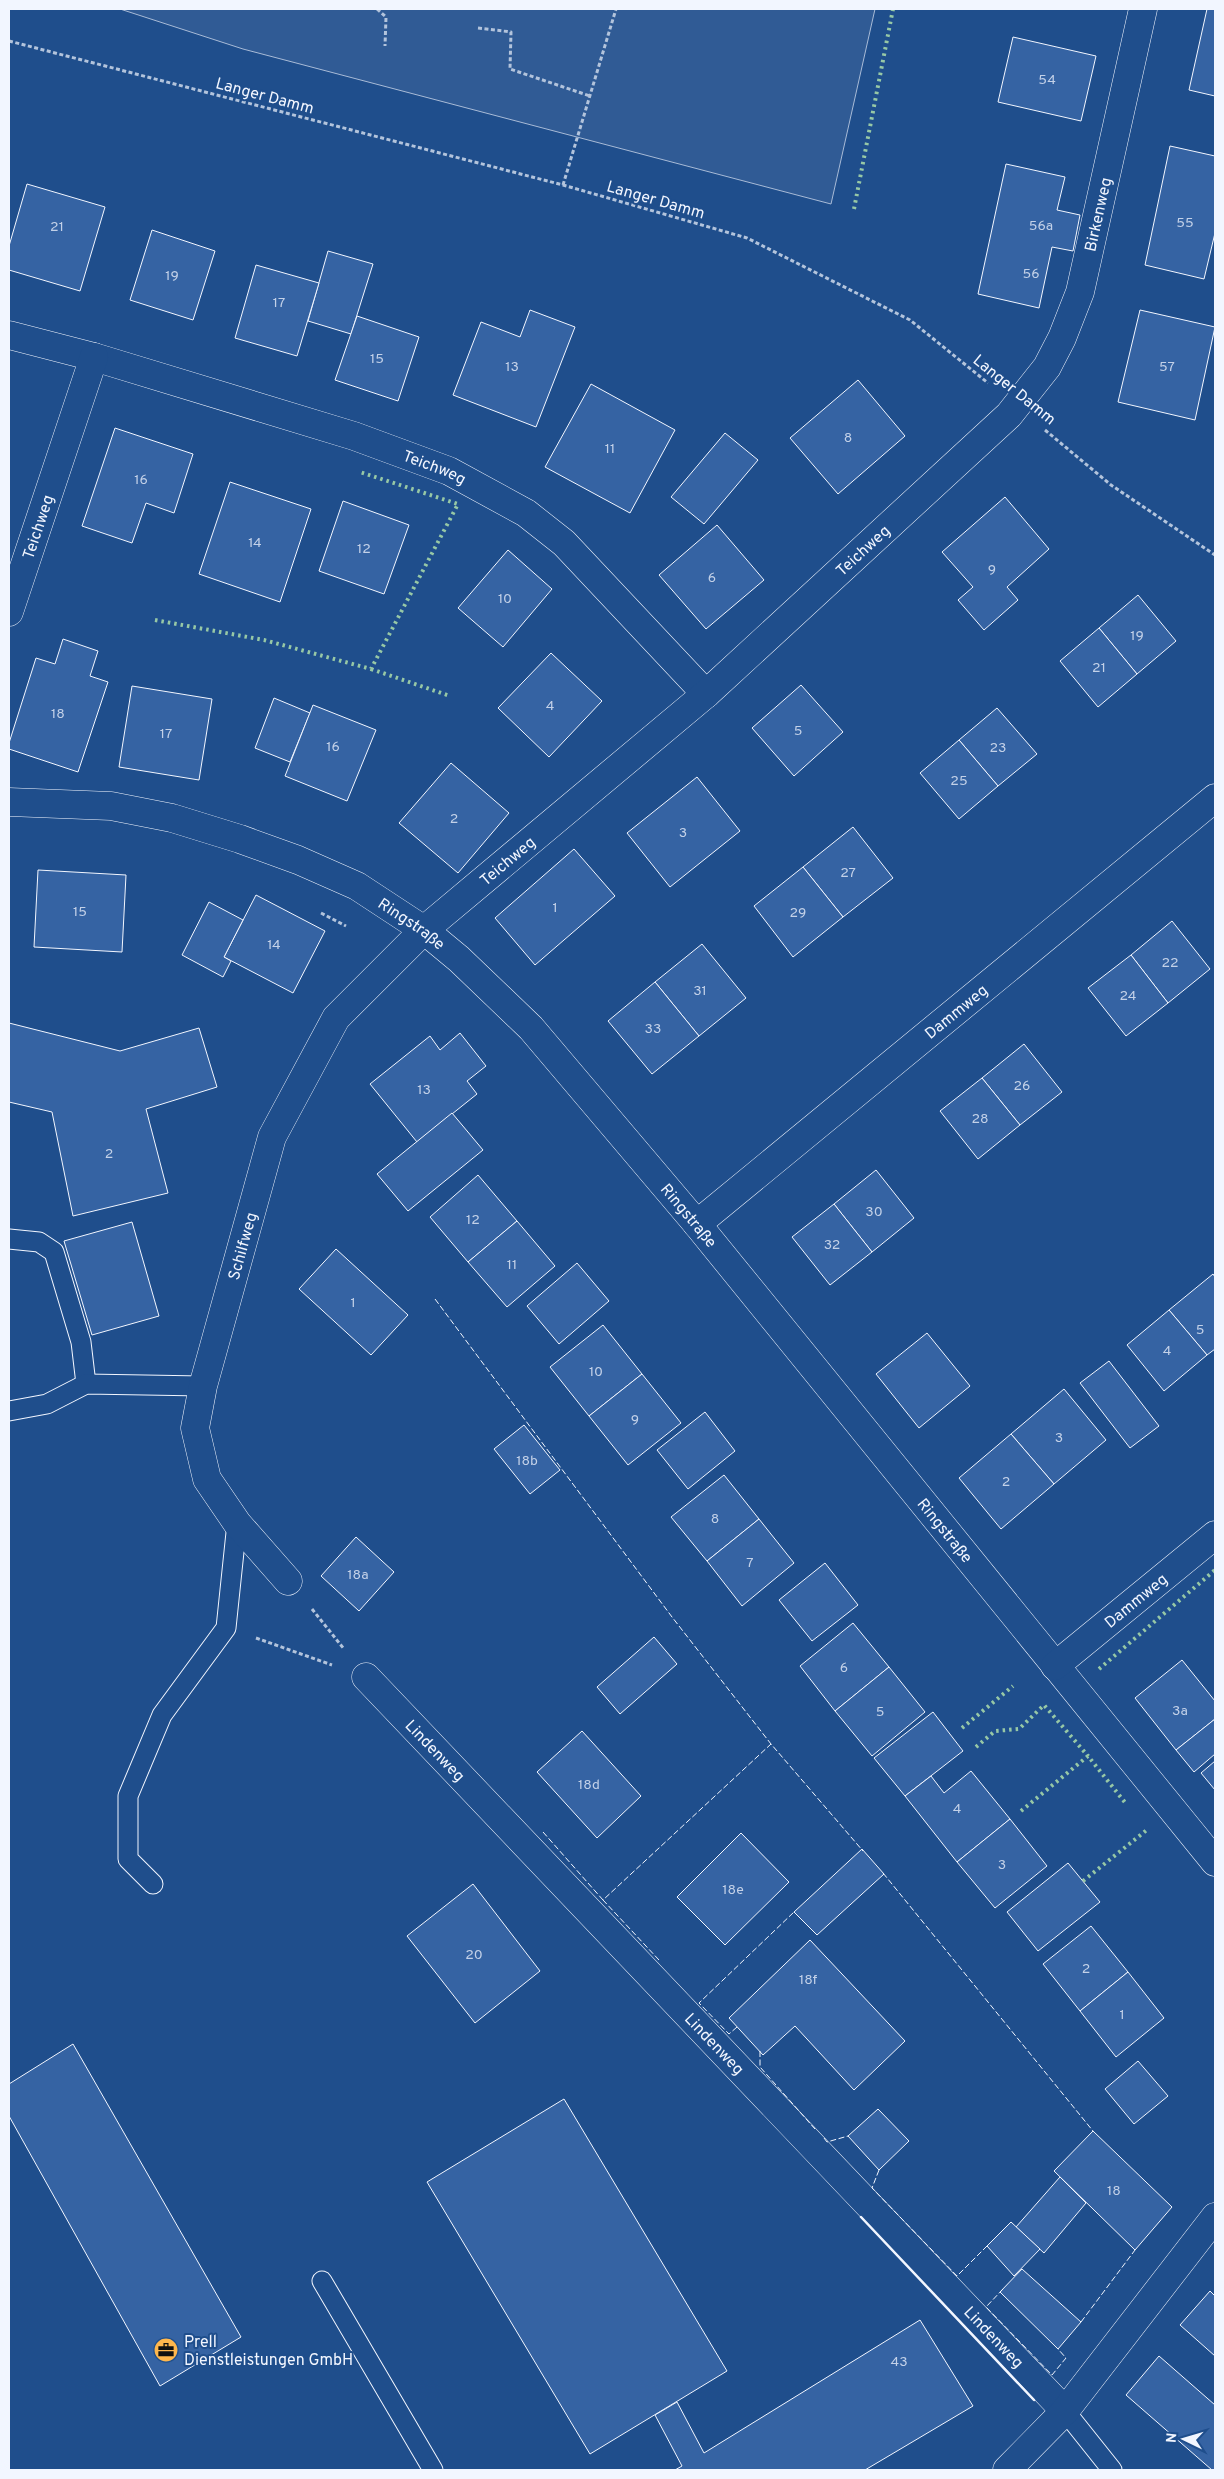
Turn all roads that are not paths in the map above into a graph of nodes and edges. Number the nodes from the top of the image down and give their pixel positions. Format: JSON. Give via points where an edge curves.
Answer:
{"nodes":[{"id":1,"x":1143,"y":9,"type":"edge"},
{"id":2,"x":9,"y":335,"type":"edge"},
{"id":3,"x":94,"y":357,"type":"junction"},
{"id":4,"x":1015,"y":404,"type":"joint"},
{"id":5,"x":9,"y":612,"type":"edge"},
{"id":6,"x":706,"y":694,"type":"junction"},
{"id":7,"x":1215,"y":798,"type":"edge"},
{"id":8,"x":9,"y":802,"type":"edge"},
{"id":9,"x":424,"y":930,"type":"junction"},
{"id":10,"x":697,"y":1224,"type":"junction"},
{"id":11,"x":9,"y":1239,"type":"edge"},
{"id":12,"x":86,"y":1384,"type":"junction"},
{"id":13,"x":203,"y":1386,"type":"junction"},
{"id":14,"x":9,"y":1411,"type":"edge"},
{"id":15,"x":237,"y":1523,"type":"junction"},
{"id":16,"x":1215,"y":1535,"type":"edge"},
{"id":17,"x":288,"y":1581,"type":"road end"},
{"id":18,"x":1055,"y":1666,"type":"junction"},
{"id":19,"x":366,"y":1677,"type":"road end"},
{"id":20,"x":1215,"y":1862,"type":"edge"},
{"id":21,"x":153,"y":1884,"type":"dead end"},
{"id":22,"x":1215,"y":2217,"type":"edge"},
{"id":23,"x":322,"y":2282,"type":"dead end"},
{"id":24,"x":1065,"y":2411,"type":"junction"},
{"id":25,"x":433,"y":2470,"type":"edge"},
{"id":26,"x":1007,"y":2470,"type":"edge"},
{"id":27,"x":1112,"y":2470,"type":"edge"}],
"edges":[{"from":1,"to":4,"type":"street","name":"Birkenweg","via":[[1080,292],[1047,367]]},
{"from":2,"to":3,"type":"street","name":"Teichweg"},
{"from":3,"to":5,"type":"street","name":"Teichweg"},
{"from":3,"to":6,"type":"street","name":"Teichweg","via":[[354,436],[449,471],[518,509],[564,543]]},
{"from":4,"to":6,"type":"street","name":"Teichweg","via":[[1009,415],[975,447]]},
{"from":6,"to":9,"type":"street","name":"Teichweg"},
{"from":7,"to":10,"type":"street","name":"Dammweg"},
{"from":8,"to":9,"type":"street","name":"Ringstraße","via":[[111,806],[189,823],[298,860],[356,886]]},
{"from":9,"to":10,"type":"street","name":"Ringstraße","via":[[531,1028]]},
{"from":9,"to":13,"type":"street","name":"Schilfweg","via":[[336,1018],[272,1138]]},
{"from":10,"to":18,"type":"street","name":"Ringstraße"},
{"from":11,"to":12,"type":"lane","via":[[39,1242],[54,1252],[81,1342]]},
{"from":12,"to":13,"type":"lane"},
{"from":12,"to":14,"type":"lane","via":[[47,1404]]},
{"from":13,"to":15,"type":"street","name":"Schilfweg","via":[[195,1428],[207,1479]]},
{"from":15,"to":17,"type":"street","name":"Schilfweg"},
{"from":15,"to":21,"type":"lane","via":[[226,1628],[162,1715],[128,1796],[128,1858]]},
{"from":16,"to":18,"type":"street","name":"Dammweg"},
{"from":18,"to":20,"type":"street","name":"Ringstraße"},
{"from":19,"to":24,"type":"street","name":"Lindenweg"},
{"from":22,"to":24,"type":"street"},
{"from":23,"to":25,"type":"lane"},
{"from":24,"to":26,"type":"street"},
{"from":24,"to":27,"type":"lane","name":"Lindenweg"}]}
